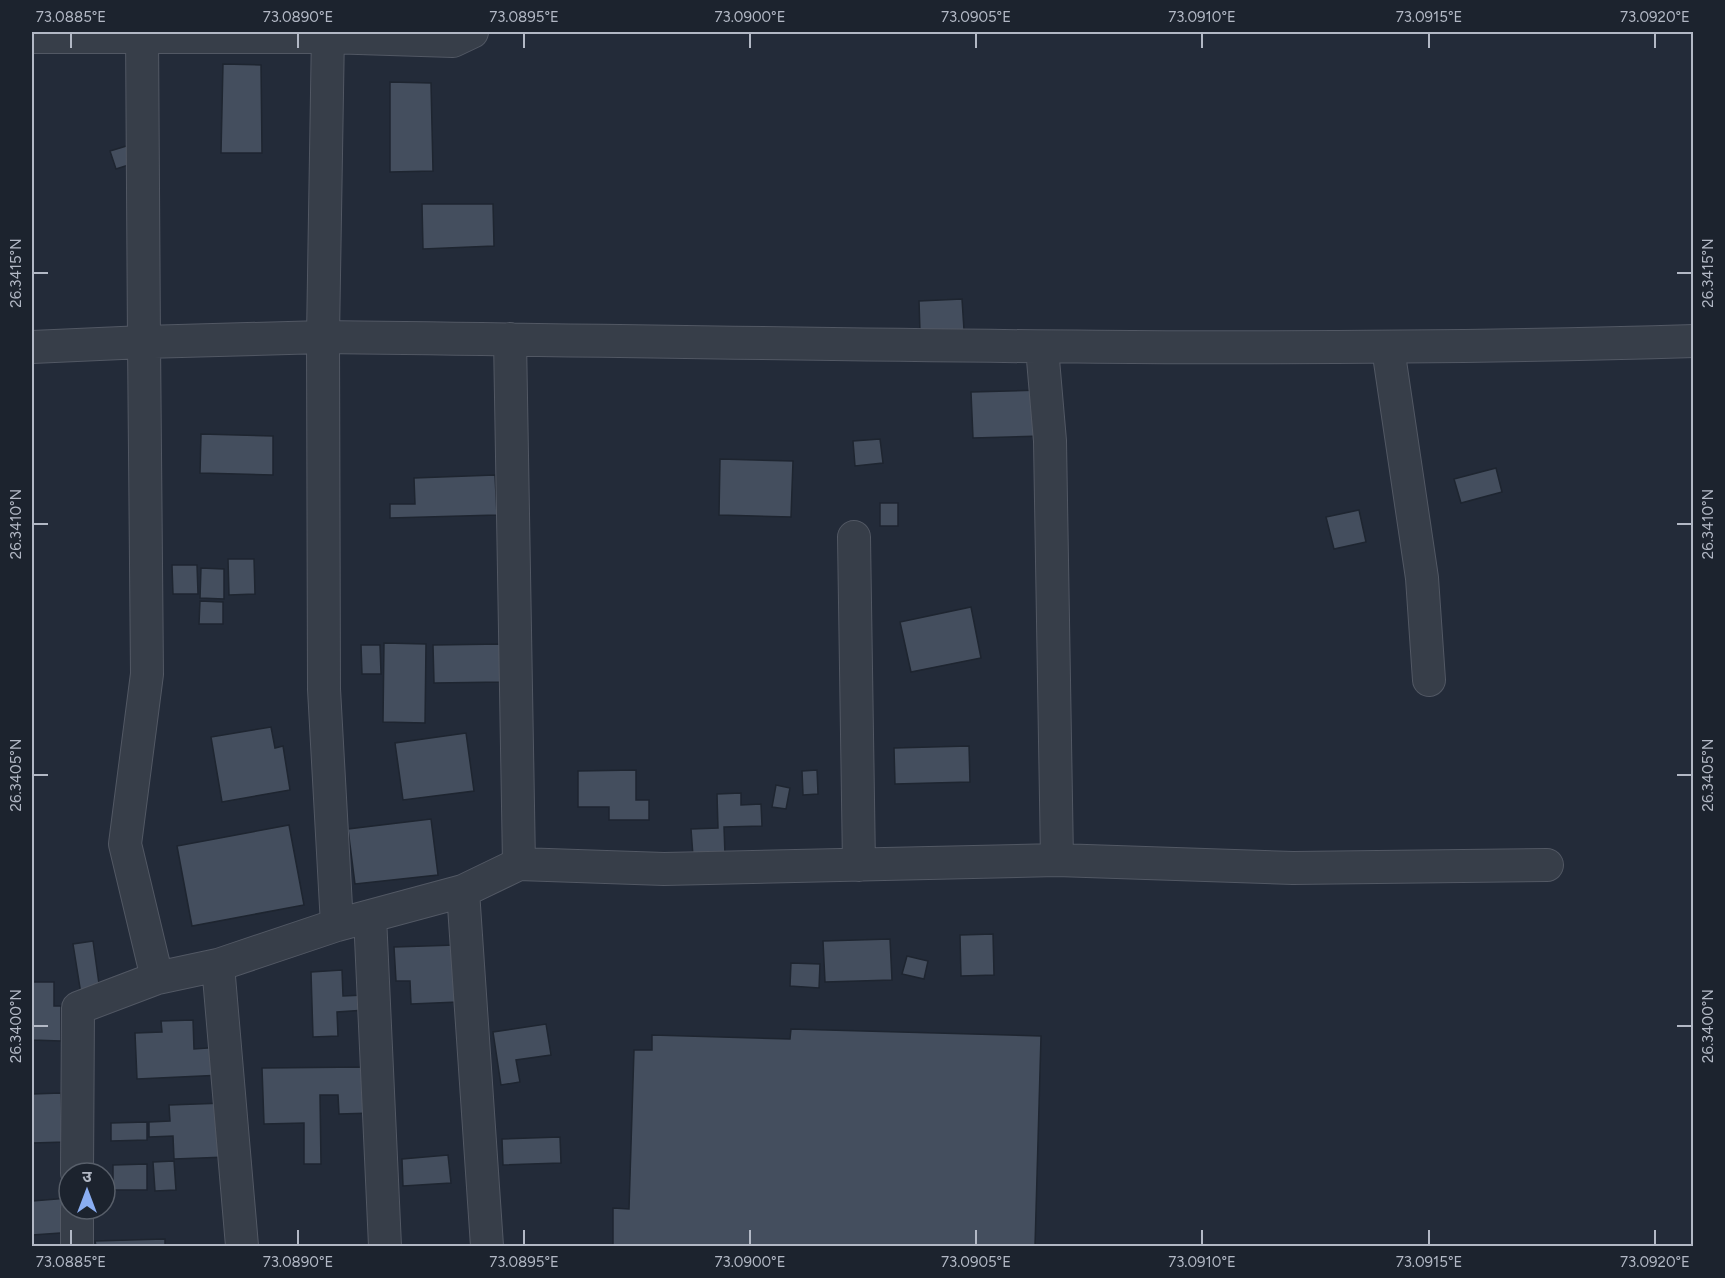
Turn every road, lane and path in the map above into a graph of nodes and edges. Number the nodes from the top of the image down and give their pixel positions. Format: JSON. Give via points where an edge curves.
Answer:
{"nodes":[{"id":1,"x":472,"y":32,"type":"edge"},
{"id":2,"x":142,"y":34,"type":"edge"},
{"id":3,"x":328,"y":34,"type":"edge"},
{"id":4,"x":32,"y":37,"type":"edge"},
{"id":5,"x":323,"y":337,"type":"junction"},
{"id":6,"x":510,"y":339,"type":"junction"},
{"id":7,"x":1694,"y":341,"type":"edge"},
{"id":8,"x":144,"y":342,"type":"junction"},
{"id":9,"x":32,"y":347,"type":"edge"},
{"id":10,"x":1042,"y":348,"type":"junction"},
{"id":11,"x":1388,"y":348,"type":"junction"},
{"id":12,"x":854,"y":537,"type":"dead end"},
{"id":13,"x":1429,"y":680,"type":"dead end"},
{"id":14,"x":1057,"y":860,"type":"junction"},
{"id":15,"x":519,"y":864,"type":"junction"},
{"id":16,"x":859,"y":865,"type":"junction"},
{"id":17,"x":1547,"y":865,"type":"dead end"},
{"id":18,"x":463,"y":891,"type":"junction"},
{"id":19,"x":370,"y":916,"type":"junction"},
{"id":20,"x":338,"y":925,"type":"junction"},
{"id":21,"x":218,"y":965,"type":"junction"},
{"id":22,"x":157,"y":978,"type":"junction"},
{"id":23,"x":77,"y":1161,"type":"edge"},
{"id":24,"x":77,"y":1221,"type":"edge"},
{"id":25,"x":77,"y":1246,"type":"edge"},
{"id":26,"x":242,"y":1246,"type":"edge"},
{"id":27,"x":385,"y":1246,"type":"edge"},
{"id":28,"x":487,"y":1246,"type":"edge"}],
"edges":[{"from":1,"to":3,"type":"street","via":[[453,41]]},
{"from":2,"to":3,"type":"street"},
{"from":2,"to":4,"type":"street"},
{"from":2,"to":8,"type":"street"},
{"from":3,"to":5,"type":"street"},
{"from":5,"to":6,"type":"street"},
{"from":5,"to":8,"type":"street"},
{"from":5,"to":20,"type":"street","via":[[324,690]]},
{"from":6,"to":10,"type":"street"},
{"from":6,"to":15,"type":"street"},
{"from":7,"to":11,"type":"street"},
{"from":8,"to":9,"type":"street"},
{"from":8,"to":22,"type":"street","via":[[147,674],[125,844]]},
{"from":10,"to":11,"type":"street"},
{"from":10,"to":14,"type":"street","via":[[1050,441]]},
{"from":11,"to":13,"type":"street","via":[[1422,578]]},
{"from":12,"to":16,"type":"street"},
{"from":14,"to":16,"type":"street"},
{"from":14,"to":17,"type":"street","via":[[1293,868]]},
{"from":15,"to":16,"type":"street","via":[[664,869]]},
{"from":15,"to":18,"type":"street"},
{"from":18,"to":19,"type":"street"},
{"from":18,"to":28,"type":"street"},
{"from":19,"to":20,"type":"street"},
{"from":19,"to":27,"type":"street"},
{"from":20,"to":21,"type":"street"},
{"from":21,"to":22,"type":"street"},
{"from":21,"to":26,"type":"street"},
{"from":22,"to":23,"type":"street","via":[[78,1008]]},
{"from":24,"to":25,"type":"street"}]}
